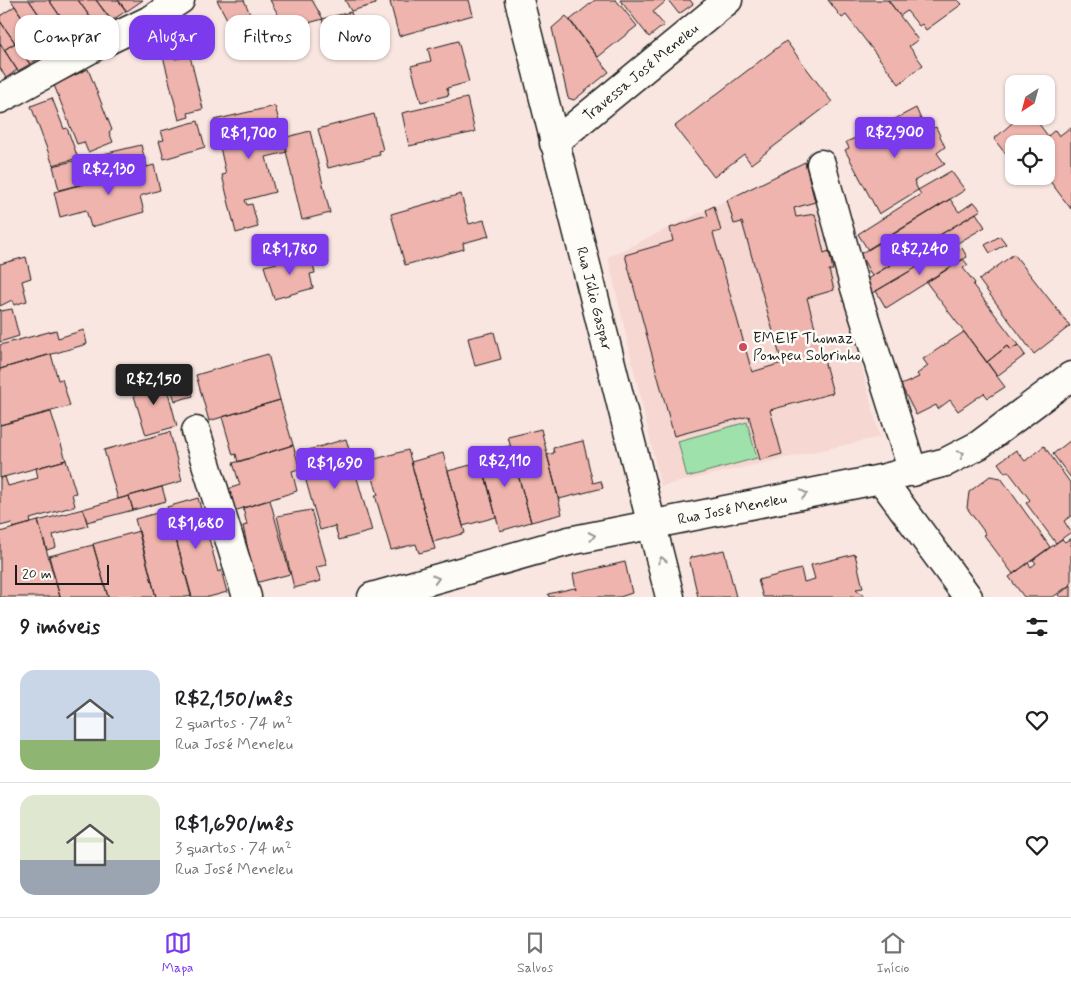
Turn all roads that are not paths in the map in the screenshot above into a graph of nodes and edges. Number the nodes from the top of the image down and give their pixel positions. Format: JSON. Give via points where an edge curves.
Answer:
{"nodes":[{"id":1,"x":180,"y":0,"type":"edge"},
{"id":2,"x":519,"y":0,"type":"edge"},
{"id":3,"x":728,"y":0,"type":"edge"},
{"id":4,"x":0,"y":99,"type":"edge"},
{"id":5,"x":554,"y":142,"type":"junction"},
{"id":6,"x":821,"y":164,"type":"dead end"},
{"id":7,"x":1071,"y":376,"type":"edge"},
{"id":8,"x":196,"y":431,"type":"dead end"},
{"id":9,"x":913,"y":472,"type":"junction"},
{"id":10,"x":881,"y":479,"type":"junction"},
{"id":11,"x":653,"y":523,"type":"junction"},
{"id":12,"x":247,"y":597,"type":"edge"},
{"id":13,"x":372,"y":597,"type":"edge"},
{"id":14,"x":670,"y":597,"type":"edge"},
{"id":15,"x":968,"y":597,"type":"edge"}],
"edges":[{"from":1,"to":4,"type":"street","via":[[159,15]]},
{"from":2,"to":5,"type":"street","name":"Rua Júlio Gaspar"},
{"from":3,"to":5,"type":"street","name":"Travessa José Meneleu"},
{"from":5,"to":11,"type":"street","name":"Rua Júlio Gaspar"},
{"from":6,"to":9,"type":"street","via":[[855,288]]},
{"from":9,"to":7,"type":"street","name":"Rua José Meneleu","one_way":true,"via":[[946,462],[979,445]]},
{"from":8,"to":12,"type":"street"},
{"from":9,"to":10,"type":"street","name":"Rua José Meneleu"},
{"from":11,"to":10,"type":"street","name":"Rua José Meneleu","one_way":true},
{"from":10,"to":15,"type":"street"},
{"from":13,"to":11,"type":"street","name":"Rua José Meneleu","one_way":true,"via":[[569,541]]},
{"from":14,"to":11,"type":"street","name":"Rua Júlio Gaspar","one_way":true}]}
